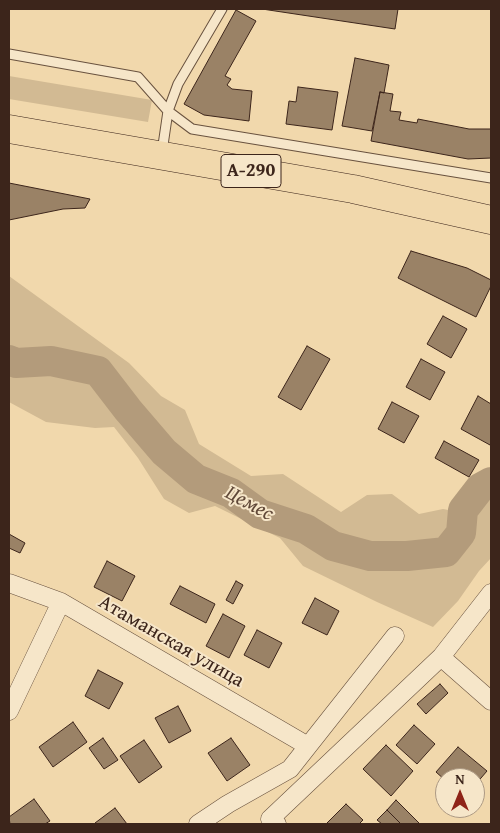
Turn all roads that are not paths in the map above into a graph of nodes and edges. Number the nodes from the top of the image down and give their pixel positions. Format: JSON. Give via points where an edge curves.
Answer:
{"nodes":[{"id":1,"x":222,"y":9,"type":"edge"},
{"id":2,"x":9,"y":54,"type":"edge"},
{"id":3,"x":168,"y":111,"type":"junction"},
{"id":4,"x":9,"y":129,"type":"edge"},
{"id":5,"x":162,"y":155,"type":"junction"},
{"id":6,"x":491,"y":178,"type":"edge"},
{"id":7,"x":491,"y":220,"type":"edge"},
{"id":8,"x":9,"y":583,"type":"edge"},
{"id":9,"x":491,"y":593,"type":"edge"},
{"id":10,"x":61,"y":602,"type":"junction"},
{"id":11,"x":395,"y":636,"type":"dead end"},
{"id":12,"x":441,"y":657,"type":"junction"},
{"id":13,"x":491,"y":701,"type":"edge"},
{"id":14,"x":9,"y":711,"type":"edge"},
{"id":15,"x":308,"y":746,"type":"junction"},
{"id":16,"x":274,"y":821,"type":"edge"},
{"id":17,"x":198,"y":824,"type":"edge"}],
"edges":[{"from":1,"to":3,"type":"lane","via":[[178,84]]},
{"from":2,"to":3,"type":"lane","via":[[138,77]]},
{"from":3,"to":5,"type":"lane"},
{"from":3,"to":6,"type":"lane","via":[[192,129]]},
{"from":4,"to":5,"type":"highway","number":"А-290"},
{"from":5,"to":7,"type":"highway","number":"А-290","via":[[353,189]]},
{"from":8,"to":10,"type":"street","name":"Атаманская улица"},
{"from":9,"to":12,"type":"street"},
{"from":10,"to":14,"type":"street"},
{"from":10,"to":15,"type":"street","name":"Атаманская улица"},
{"from":11,"to":15,"type":"street"},
{"from":12,"to":13,"type":"street"},
{"from":12,"to":16,"type":"street"},
{"from":15,"to":17,"type":"street","via":[[290,769]]}]}
